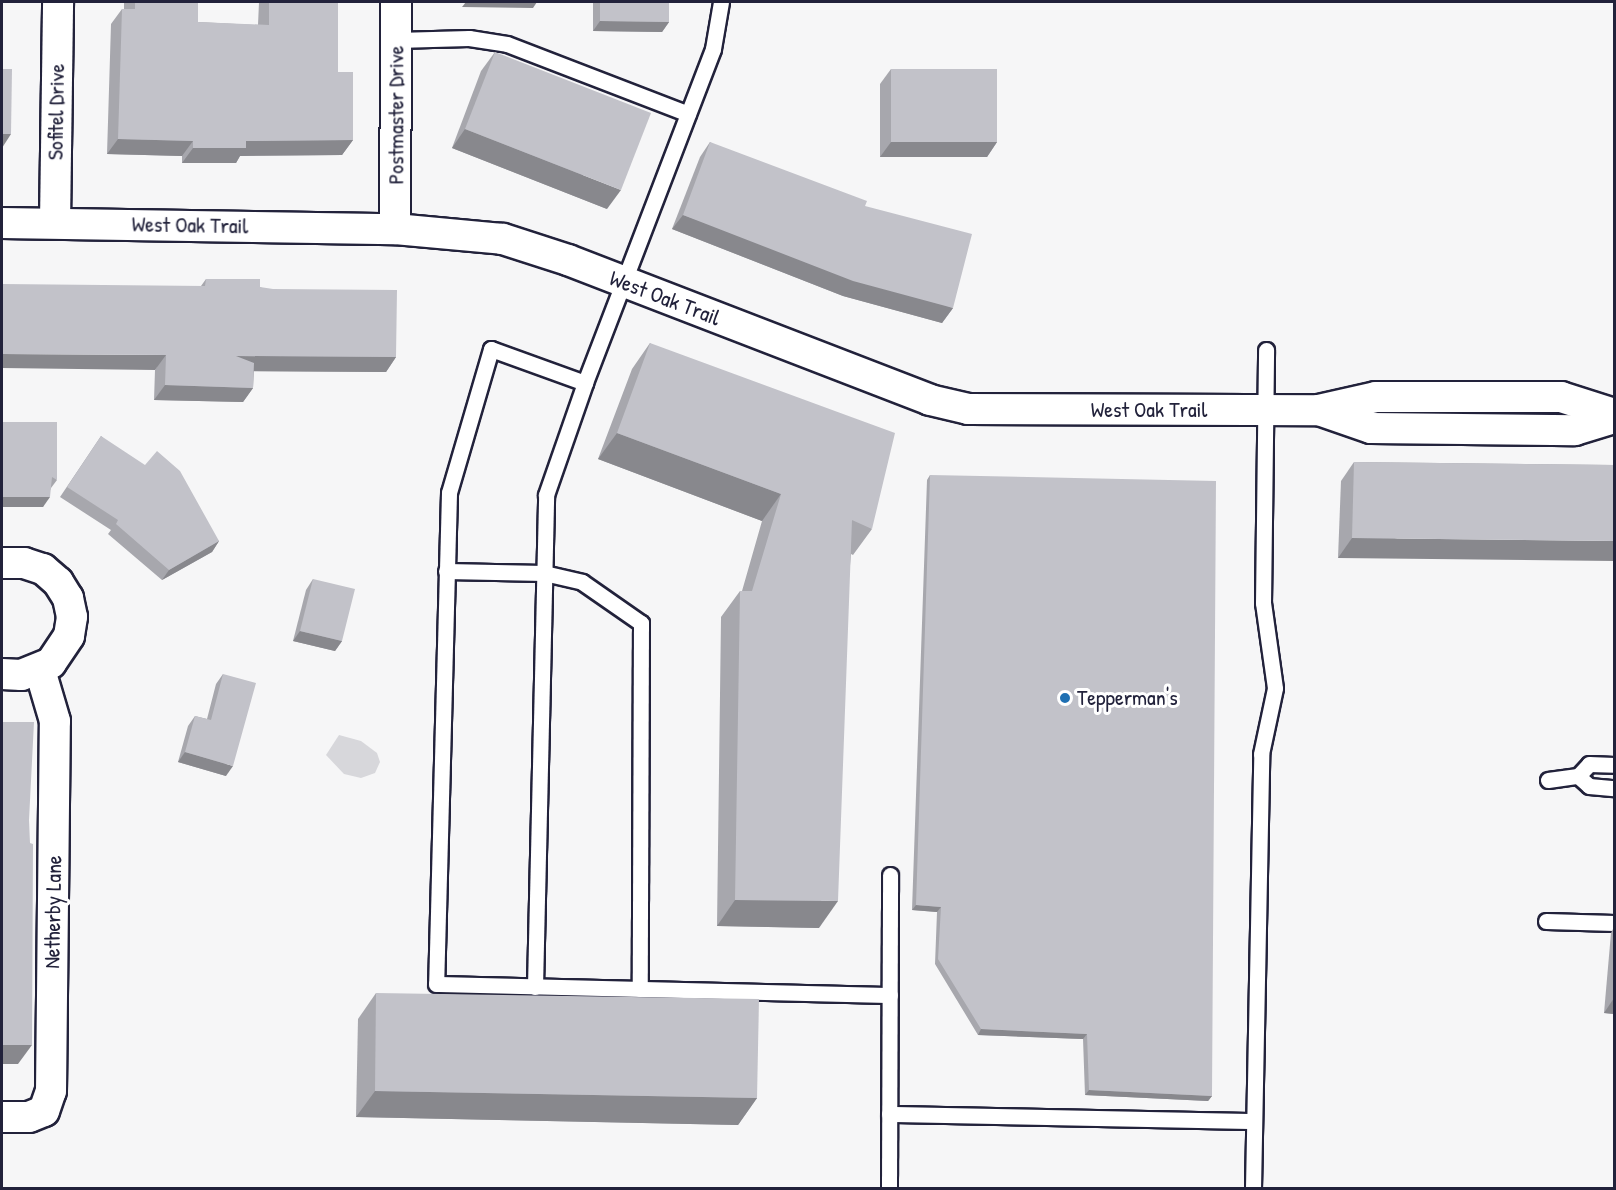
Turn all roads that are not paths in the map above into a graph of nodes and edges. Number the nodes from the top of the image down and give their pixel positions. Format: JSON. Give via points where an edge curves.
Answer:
{"nodes":[{"id":1,"x":58,"y":2,"type":"edge"},
{"id":2,"x":396,"y":2,"type":"edge"},
{"id":3,"x":721,"y":2,"type":"edge"},
{"id":4,"x":396,"y":40,"type":"junction"},
{"id":5,"x":688,"y":114,"type":"junction"},
{"id":6,"x":2,"y":223,"type":"edge"},
{"id":7,"x":55,"y":223,"type":"junction"},
{"id":8,"x":395,"y":229,"type":"junction"},
{"id":9,"x":624,"y":282,"type":"junction"},
{"id":10,"x":1266,"y":350,"type":"dead end"},
{"id":11,"x":585,"y":382,"type":"junction"},
{"id":12,"x":1266,"y":409,"type":"junction"},
{"id":13,"x":1614,"y":416,"type":"edge"},
{"id":14,"x":2,"y":563,"type":"edge"},
{"id":15,"x":446,"y":571,"type":"junction"},
{"id":16,"x":544,"y":573,"type":"junction"},
{"id":17,"x":40,"y":670,"type":"junction"},
{"id":18,"x":2,"y":674,"type":"edge"},
{"id":19,"x":1614,"y":765,"type":"edge"},
{"id":20,"x":1578,"y":776,"type":"junction"},
{"id":21,"x":1548,"y":780,"type":"dead end"},
{"id":22,"x":1614,"y":788,"type":"edge"},
{"id":23,"x":890,"y":875,"type":"dead end"},
{"id":24,"x":1546,"y":921,"type":"dead end"},
{"id":25,"x":1614,"y":922,"type":"edge"},
{"id":26,"x":535,"y":987,"type":"junction"},
{"id":27,"x":640,"y":989,"type":"junction"},
{"id":28,"x":890,"y":995,"type":"junction"},
{"id":29,"x":889,"y":1114,"type":"junction"},
{"id":30,"x":2,"y":1117,"type":"edge"},
{"id":31,"x":1254,"y":1121,"type":"junction"},
{"id":32,"x":889,"y":1188,"type":"edge"},
{"id":33,"x":1253,"y":1188,"type":"edge"}],
"edges":[{"from":1,"to":7,"type":"street","name":"Sofitel Drive"},
{"from":2,"to":4,"type":"street","name":"Postmaster Drive"},
{"from":3,"to":5,"type":"lane","via":[[713,49]]},
{"from":4,"to":5,"type":"lane","via":[[469,38],[507,44]]},
{"from":4,"to":8,"type":"street","name":"Postmaster Drive"},
{"from":5,"to":9,"type":"lane"},
{"from":6,"to":7,"type":"street","name":"West Oak Trail"},
{"from":7,"to":8,"type":"street","name":"West Oak Trail"},
{"from":8,"to":9,"type":"street","name":"West Oak Trail","via":[[502,239]]},
{"from":9,"to":11,"type":"lane"},
{"from":9,"to":12,"type":"street","name":"West Oak Trail","via":[[930,400],[968,410]]},
{"from":10,"to":12,"type":"lane"},
{"from":11,"to":15,"type":"lane","via":[[492,348],[449,493]]},
{"from":11,"to":16,"type":"lane","via":[[546,495]]},
{"from":12,"to":13,"type":"street","name":"West Oak Trail","via":[[1319,410],[1371,428],[1575,430]]},
{"from":12,"to":31,"type":"lane","via":[[1263,603],[1275,687],[1261,754]]},
{"from":14,"to":17,"type":"street","via":[[24,563],[43,569],[68,598],[72,617],[69,636],[60,654]]},
{"from":15,"to":16,"type":"lane"},
{"from":15,"to":26,"type":"lane","via":[[436,984]]},
{"from":16,"to":26,"type":"lane"},
{"from":16,"to":27,"type":"lane","via":[[582,582],[641,623]]},
{"from":17,"to":18,"type":"street"},
{"from":17,"to":30,"type":"street","name":"Netherby Lane","via":[[55,721],[51,1090],[44,1111],[29,1117]]},
{"from":19,"to":20,"type":"lane","via":[[1589,764]]},
{"from":20,"to":21,"type":"lane"},
{"from":20,"to":22,"type":"lane","via":[[1589,786]]},
{"from":23,"to":28,"type":"lane"},
{"from":24,"to":25,"type":"lane"},
{"from":26,"to":27,"type":"lane"},
{"from":27,"to":28,"type":"lane"},
{"from":28,"to":29,"type":"lane"},
{"from":29,"to":31,"type":"lane"},
{"from":29,"to":32,"type":"lane"},
{"from":31,"to":33,"type":"lane"}]}
